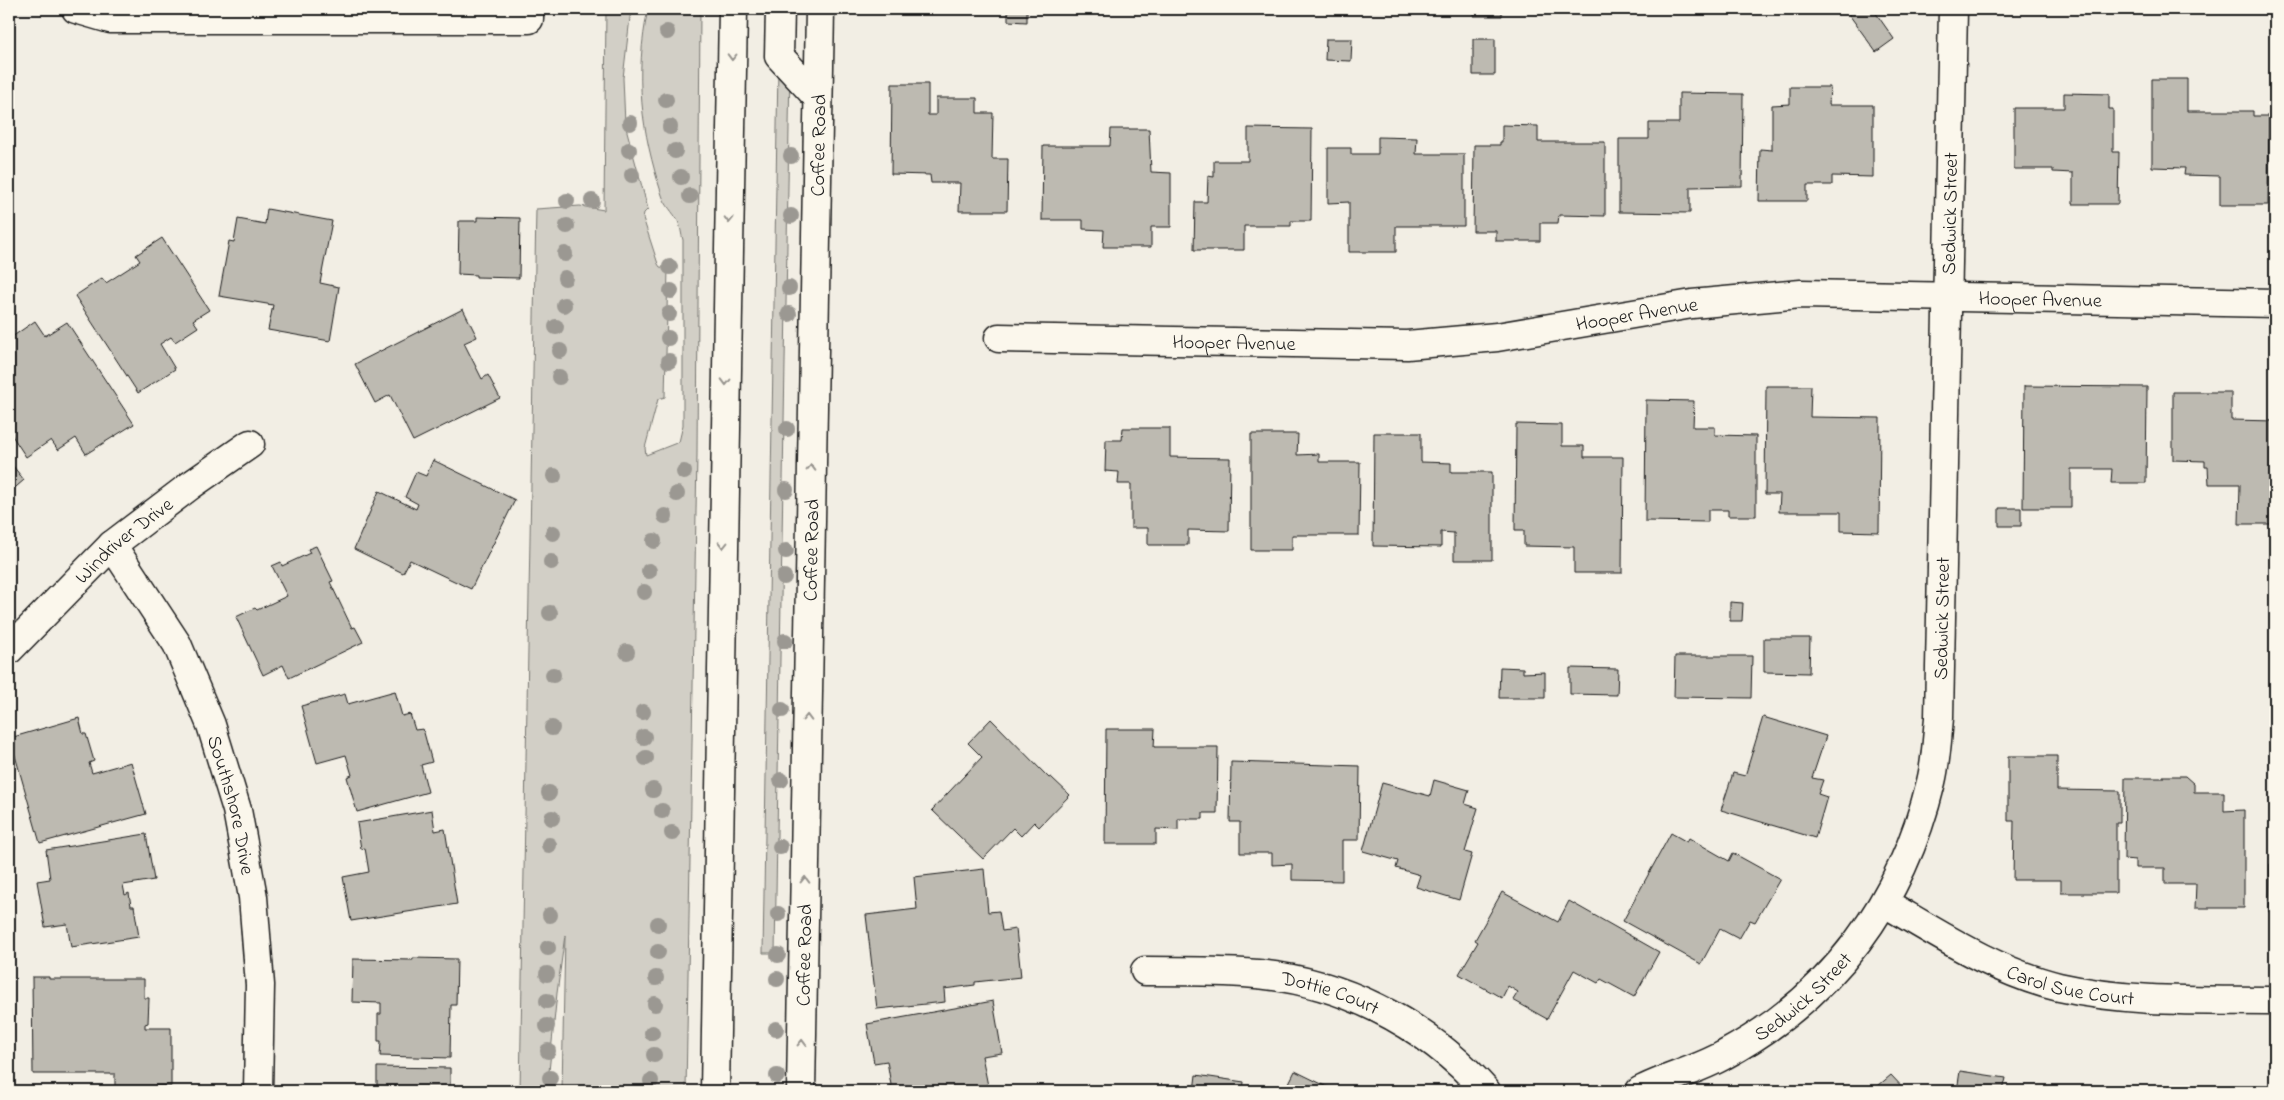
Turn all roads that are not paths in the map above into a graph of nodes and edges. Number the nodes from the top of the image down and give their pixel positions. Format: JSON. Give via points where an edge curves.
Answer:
{"nodes":[{"id":1,"x":76,"y":9,"type":"edge"},
{"id":2,"x":529,"y":9,"type":"edge"},
{"id":3,"x":733,"y":9,"type":"edge"},
{"id":4,"x":780,"y":9,"type":"edge"},
{"id":5,"x":820,"y":9,"type":"edge"},
{"id":6,"x":1953,"y":9,"type":"edge"},
{"id":7,"x":818,"y":98,"type":"junction"},
{"id":8,"x":1948,"y":296,"type":"junction"},
{"id":9,"x":2275,"y":302,"type":"edge"},
{"id":10,"x":1000,"y":338,"type":"dead end"},
{"id":11,"x":250,"y":444,"type":"dead end"},
{"id":12,"x":112,"y":545,"type":"junction"},
{"id":13,"x":9,"y":650,"type":"edge"},
{"id":14,"x":1885,"y":903,"type":"junction"},
{"id":15,"x":1145,"y":971,"type":"dead end"},
{"id":16,"x":2275,"y":1001,"type":"edge"},
{"id":17,"x":716,"y":1089,"type":"edge"},
{"id":18,"x":258,"y":1091,"type":"edge"},
{"id":19,"x":802,"y":1091,"type":"edge"},
{"id":20,"x":1486,"y":1091,"type":"edge"},
{"id":21,"x":1640,"y":1091,"type":"edge"}],
"edges":[{"from":1,"to":2,"type":"street","via":[[110,19],[529,19]]},
{"from":3,"to":17,"type":"street","one_way":true},
{"from":4,"to":7,"type":"street","via":[[780,56]]},
{"from":5,"to":7,"type":"street","name":"Coffee Road"},
{"from":6,"to":8,"type":"street","name":"Sedwick Street"},
{"from":19,"to":7,"type":"street","name":"Coffee Road","one_way":true},
{"from":8,"to":9,"type":"street","name":"Hooper Avenue"},
{"from":8,"to":10,"type":"street","name":"Hooper Avenue","via":[[1801,294],[1692,304],[1498,338],[1407,345]]},
{"from":8,"to":14,"type":"street","name":"Sedwick Street","via":[[1939,718],[1932,780],[1915,840]]},
{"from":11,"to":12,"type":"street","name":"Windriver Drive"},
{"from":12,"to":13,"type":"street","name":"Windriver Drive"},
{"from":12,"to":18,"type":"street","name":"Southshore Drive","via":[[177,644],[211,725],[237,810],[253,897],[260,985]]},
{"from":14,"to":16,"type":"street","name":"Carol Sue Court","via":[[1953,943],[2004,968],[2058,986],[2122,998]]},
{"from":14,"to":21,"type":"street","name":"Sedwick Street","via":[[1860,940],[1819,987],[1770,1027],[1723,1056]]},
{"from":15,"to":20,"type":"street","name":"Dottie Court","via":[[1254,974],[1305,982],[1363,1000],[1416,1029],[1464,1066]]}]}
